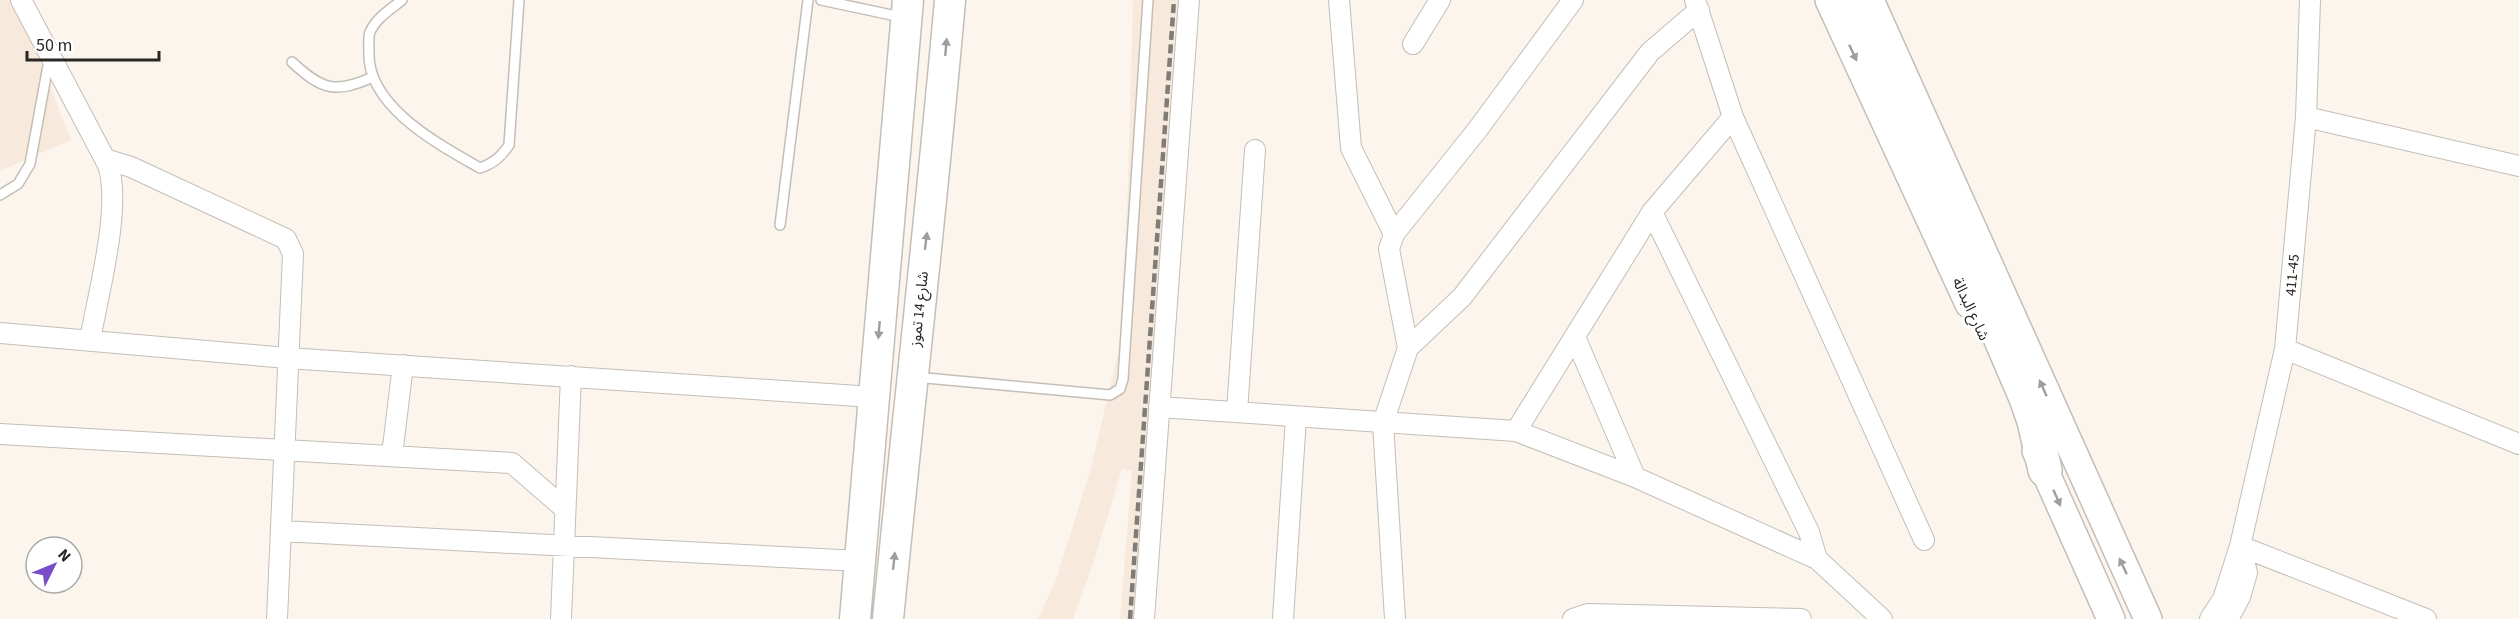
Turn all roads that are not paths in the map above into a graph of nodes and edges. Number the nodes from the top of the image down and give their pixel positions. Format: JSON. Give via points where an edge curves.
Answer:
{"nodes":[{"id":1,"x":21,"y":0,"type":"edge"},
{"id":2,"x":402,"y":0,"type":"edge"},
{"id":3,"x":519,"y":0,"type":"edge"},
{"id":4,"x":808,"y":0,"type":"edge"},
{"id":5,"x":821,"y":0,"type":"edge"},
{"id":6,"x":950,"y":0,"type":"edge"},
{"id":7,"x":1148,"y":0,"type":"edge"},
{"id":8,"x":1189,"y":0,"type":"edge"},
{"id":9,"x":1339,"y":0,"type":"edge"},
{"id":10,"x":1440,"y":0,"type":"edge"},
{"id":11,"x":1574,"y":0,"type":"edge"},
{"id":12,"x":1829,"y":0,"type":"edge"},
{"id":13,"x":1850,"y":0,"type":"edge"},
{"id":14,"x":1870,"y":0,"type":"edge"},
{"id":15,"x":2310,"y":0,"type":"edge"},
{"id":16,"x":1697,"y":5,"type":"edge"},
{"id":17,"x":914,"y":6,"type":"edge"},
{"id":18,"x":1413,"y":44,"type":"dead end"},
{"id":19,"x":50,"y":55,"type":"junction"},
{"id":20,"x":292,"y":62,"type":"dead end"},
{"id":21,"x":373,"y":77,"type":"junction"},
{"id":22,"x":1733,"y":117,"type":"junction"},
{"id":23,"x":2306,"y":117,"type":"junction"},
{"id":24,"x":1255,"y":150,"type":"dead end"},
{"id":25,"x":105,"y":159,"type":"junction"},
{"id":26,"x":2519,"y":166,"type":"edge"},
{"id":27,"x":0,"y":195,"type":"edge"},
{"id":28,"x":1652,"y":212,"type":"junction"},
{"id":29,"x":780,"y":225,"type":"dead end"},
{"id":30,"x":1394,"y":234,"type":"junction"},
{"id":31,"x":0,"y":333,"type":"edge"},
{"id":32,"x":1575,"y":337,"type":"junction"},
{"id":33,"x":90,"y":340,"type":"junction"},
{"id":34,"x":1408,"y":348,"type":"junction"},
{"id":35,"x":2286,"y":349,"type":"junction"},
{"id":36,"x":288,"y":358,"type":"junction"},
{"id":37,"x":403,"y":365,"type":"junction"},
{"id":38,"x":571,"y":376,"type":"junction"},
{"id":39,"x":912,"y":377,"type":"junction"},
{"id":40,"x":873,"y":397,"type":"junction"},
{"id":41,"x":1159,"y":407,"type":"junction"},
{"id":42,"x":1237,"y":412,"type":"junction"},
{"id":43,"x":1296,"y":417,"type":"junction"},
{"id":44,"x":1383,"y":423,"type":"junction"},
{"id":45,"x":1516,"y":431,"type":"junction"},
{"id":46,"x":0,"y":434,"type":"edge"},
{"id":47,"x":2519,"y":444,"type":"edge"},
{"id":48,"x":285,"y":450,"type":"junction"},
{"id":49,"x":392,"y":455,"type":"junction"},
{"id":50,"x":2045,"y":470,"type":"junction"},
{"id":51,"x":1635,"y":477,"type":"junction"},
{"id":52,"x":565,"y":509,"type":"junction"},
{"id":53,"x":864,"y":523,"type":"junction"},
{"id":54,"x":281,"y":531,"type":"junction"},
{"id":55,"x":1924,"y":540,"type":"dead end"},
{"id":56,"x":2240,"y":546,"type":"junction"},
{"id":57,"x":564,"y":547,"type":"junction"},
{"id":58,"x":1817,"y":559,"type":"junction"},
{"id":59,"x":860,"y":561,"type":"junction"},
{"id":60,"x":1694,"y":618,"type":"edge"},
{"id":61,"x":277,"y":619,"type":"edge"},
{"id":62,"x":561,"y":619,"type":"edge"},
{"id":63,"x":855,"y":619,"type":"edge"},
{"id":64,"x":888,"y":619,"type":"edge"},
{"id":65,"x":1144,"y":619,"type":"edge"},
{"id":66,"x":1283,"y":619,"type":"edge"},
{"id":67,"x":1395,"y":619,"type":"edge"},
{"id":68,"x":1574,"y":619,"type":"edge"},
{"id":69,"x":1801,"y":619,"type":"edge"},
{"id":70,"x":1882,"y":619,"type":"edge"},
{"id":71,"x":2111,"y":619,"type":"edge"},
{"id":72,"x":2148,"y":619,"type":"edge"},
{"id":73,"x":2210,"y":619,"type":"edge"},
{"id":74,"x":2228,"y":619,"type":"edge"},
{"id":75,"x":2426,"y":619,"type":"edge"}],
"edges":[{"from":1,"to":19,"type":"street"},
{"from":2,"to":21,"type":"lane","via":[[380,17],[370,33],[368,60]]},
{"from":3,"to":21,"type":"lane","via":[[509,145],[492,164],[480,168],[397,113],[379,93]]},
{"from":4,"to":29,"type":"lane"},
{"from":5,"to":17,"type":"lane"},
{"from":39,"to":6,"type":"main road","name":"شارع 14 تموز","one_way":true,"via":[[936,169]]},
{"from":7,"to":39,"type":"lane","via":[[1124,380],[1120,389],[1110,395]]},
{"from":8,"to":41,"type":"street"},
{"from":9,"to":30,"type":"street","via":[[1351,148]]},
{"from":10,"to":18,"type":"street"},
{"from":11,"to":30,"type":"street"},
{"from":12,"to":50,"type":"main road","name":"شارع البدالة","one_way":true},
{"from":13,"to":50,"type":"highway","via":[[2026,398]]},
{"from":72,"to":14,"type":"main road","one_way":true},
{"from":15,"to":23,"type":"street","name":"411-45"},
{"from":16,"to":22,"type":"street"},
{"from":16,"to":34,"type":"street","via":[[1650,52],[1462,297]]},
{"from":17,"to":40,"type":"main road","one_way":true},
{"from":17,"to":53,"type":"main road","via":[[920,82],[893,428],[880,486]]},
{"from":19,"to":25,"type":"street"},
{"from":19,"to":27,"type":"lane","via":[[30,164],[18,184]]},
{"from":20,"to":21,"type":"lane","via":[[310,80],[331,87],[350,88]]},
{"from":22,"to":28,"type":"street"},
{"from":22,"to":55,"type":"street"},
{"from":23,"to":26,"type":"street"},
{"from":23,"to":35,"type":"street","name":"411-45"},
{"from":24,"to":42,"type":"street"},
{"from":25,"to":33,"type":"street","via":[[112,176],[113,200]]},
{"from":25,"to":36,"type":"street","via":[[131,167],[286,239],[293,254]]},
{"from":28,"to":32,"type":"street"},
{"from":28,"to":58,"type":"street","via":[[1809,532]]},
{"from":30,"to":34,"type":"street","via":[[1389,249]]},
{"from":31,"to":33,"type":"street"},
{"from":32,"to":45,"type":"street"},
{"from":32,"to":51,"type":"street"},
{"from":33,"to":36,"type":"street"},
{"from":34,"to":44,"type":"street"},
{"from":35,"to":47,"type":"street"},
{"from":35,"to":56,"type":"street","name":"411-45"},
{"from":36,"to":37,"type":"street"},
{"from":36,"to":48,"type":"street"},
{"from":37,"to":38,"type":"street"},
{"from":37,"to":49,"type":"street"},
{"from":38,"to":40,"type":"street"},
{"from":38,"to":52,"type":"street"},
{"from":64,"to":39,"type":"main road","name":"شارع 14 تموز","one_way":true},
{"from":40,"to":53,"type":"main road"},
{"from":41,"to":42,"type":"street"},
{"from":41,"to":65,"type":"street"},
{"from":42,"to":43,"type":"street"},
{"from":43,"to":44,"type":"street"},
{"from":43,"to":66,"type":"street"},
{"from":44,"to":45,"type":"street"},
{"from":44,"to":67,"type":"street"},
{"from":45,"to":51,"type":"street"},
{"from":46,"to":48,"type":"street"},
{"from":48,"to":49,"type":"street"},
{"from":48,"to":54,"type":"street"},
{"from":49,"to":52,"type":"street","via":[[512,464]]},
{"from":50,"to":71,"type":"main road","name":"شارع البدالة","one_way":true},
{"from":51,"to":58,"type":"street"},
{"from":52,"to":57,"type":"street"},
{"from":53,"to":59,"type":"main road"},
{"from":54,"to":57,"type":"street"},
{"from":54,"to":61,"type":"street"},
{"from":56,"to":73,"type":"street","name":"411-45","via":[[2223,599]]},
{"from":56,"to":74,"type":"street","via":[[2247,573]]},
{"from":56,"to":75,"type":"street"},
{"from":57,"to":59,"type":"street"},
{"from":57,"to":62,"type":"street"},
{"from":58,"to":70,"type":"street"},
{"from":59,"to":63,"type":"main road"},
{"from":60,"to":68,"type":"street","via":[[1588,614]]},
{"from":60,"to":69,"type":"street"}]}
